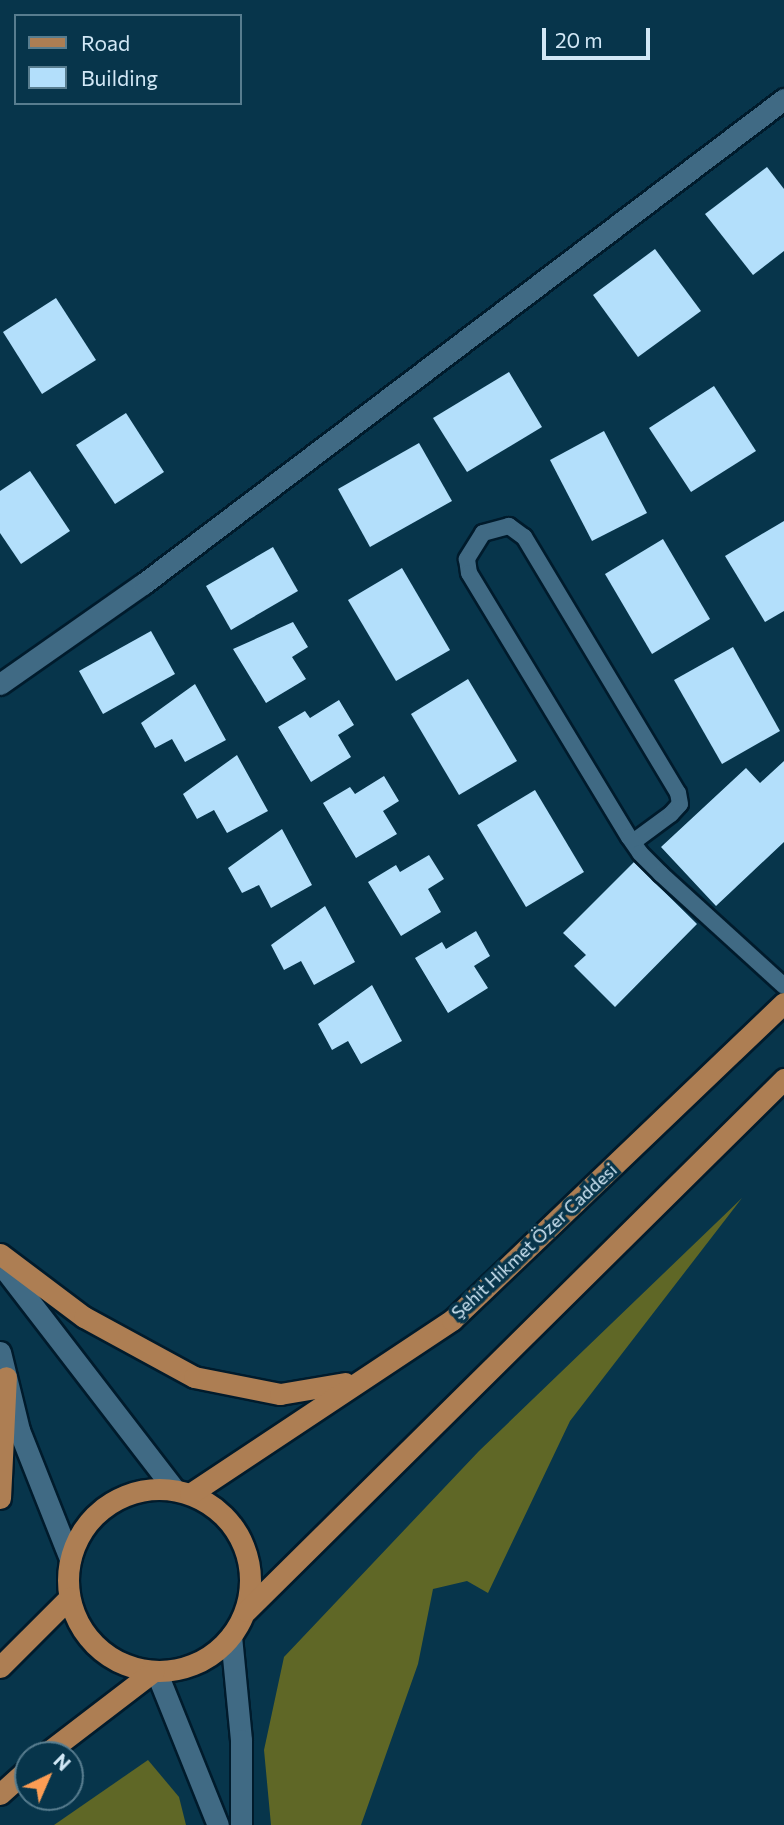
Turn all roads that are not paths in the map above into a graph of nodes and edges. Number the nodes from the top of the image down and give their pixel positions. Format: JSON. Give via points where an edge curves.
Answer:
{"nodes":[{"id":1,"x":784,"y":99,"type":"edge"},
{"id":2,"x":0,"y":684,"type":"edge"},
{"id":3,"x":633,"y":842,"type":"junction"},
{"id":4,"x":784,"y":986,"type":"edge"},
{"id":5,"x":784,"y":1003,"type":"edge"},
{"id":6,"x":784,"y":1079,"type":"edge"},
{"id":7,"x":0,"y":1254,"type":"edge"},
{"id":8,"x":0,"y":1263,"type":"edge"},
{"id":9,"x":0,"y":1352,"type":"edge"},
{"id":10,"x":370,"y":1374,"type":"junction"},
{"id":11,"x":6,"y":1377,"type":"junction"},
{"id":12,"x":182,"y":1491,"type":"junction"},
{"id":13,"x":0,"y":1497,"type":"edge"},
{"id":14,"x":70,"y":1559,"type":"junction"},
{"id":15,"x":69,"y":1598,"type":"junction"},
{"id":16,"x":246,"y":1611,"type":"junction"},
{"id":17,"x":231,"y":1636,"type":"junction"},
{"id":18,"x":0,"y":1667,"type":"edge"},
{"id":19,"x":155,"y":1671,"type":"junction"},
{"id":20,"x":62,"y":1741,"type":"edge"},
{"id":21,"x":14,"y":1782,"type":"edge"},
{"id":22,"x":0,"y":1794,"type":"edge"},
{"id":23,"x":218,"y":1825,"type":"edge"},
{"id":24,"x":241,"y":1825,"type":"edge"}],
"edges":[{"from":1,"to":2,"type":"street","via":[[143,584]]},
{"from":3,"to":3,"type":"lane","via":[[469,573],[467,559],[483,533],[509,526],[524,537],[678,793],[680,804],[671,814]]},
{"from":3,"to":4,"type":"lane"},
{"from":5,"to":10,"type":"main road","name":"Şehit Hikmet Özer Caddesi","via":[[452,1320]]},
{"from":6,"to":16,"type":"main road"},
{"from":7,"to":10,"type":"main road","via":[[84,1317],[218,1385],[248,1392],[311,1392]]},
{"from":8,"to":12,"type":"street"},
{"from":9,"to":11,"type":"street"},
{"from":10,"to":12,"type":"main road","name":"Şehit Hikmet Özer Caddesi"},
{"from":11,"to":13,"type":"main road"},
{"from":11,"to":14,"type":"street","via":[[19,1430]]},
{"from":12,"to":14,"type":"main road","via":[[146,1489],[97,1512],[80,1533]]},
{"from":12,"to":16,"type":"main road","via":[[215,1507],[235,1528],[247,1554],[251,1583]]},
{"from":14,"to":15,"type":"main road"},
{"from":15,"to":18,"type":"main road"},
{"from":15,"to":19,"type":"main road","via":[[80,1626],[99,1649],[125,1665]]},
{"from":16,"to":17,"type":"main road"},
{"from":17,"to":19,"type":"main road","via":[[210,1656],[183,1668]]},
{"from":17,"to":24,"type":"street","via":[[241,1740]]},
{"from":19,"to":20,"type":"main road"},
{"from":19,"to":23,"type":"street"},
{"from":21,"to":22,"type":"main road"}]}
